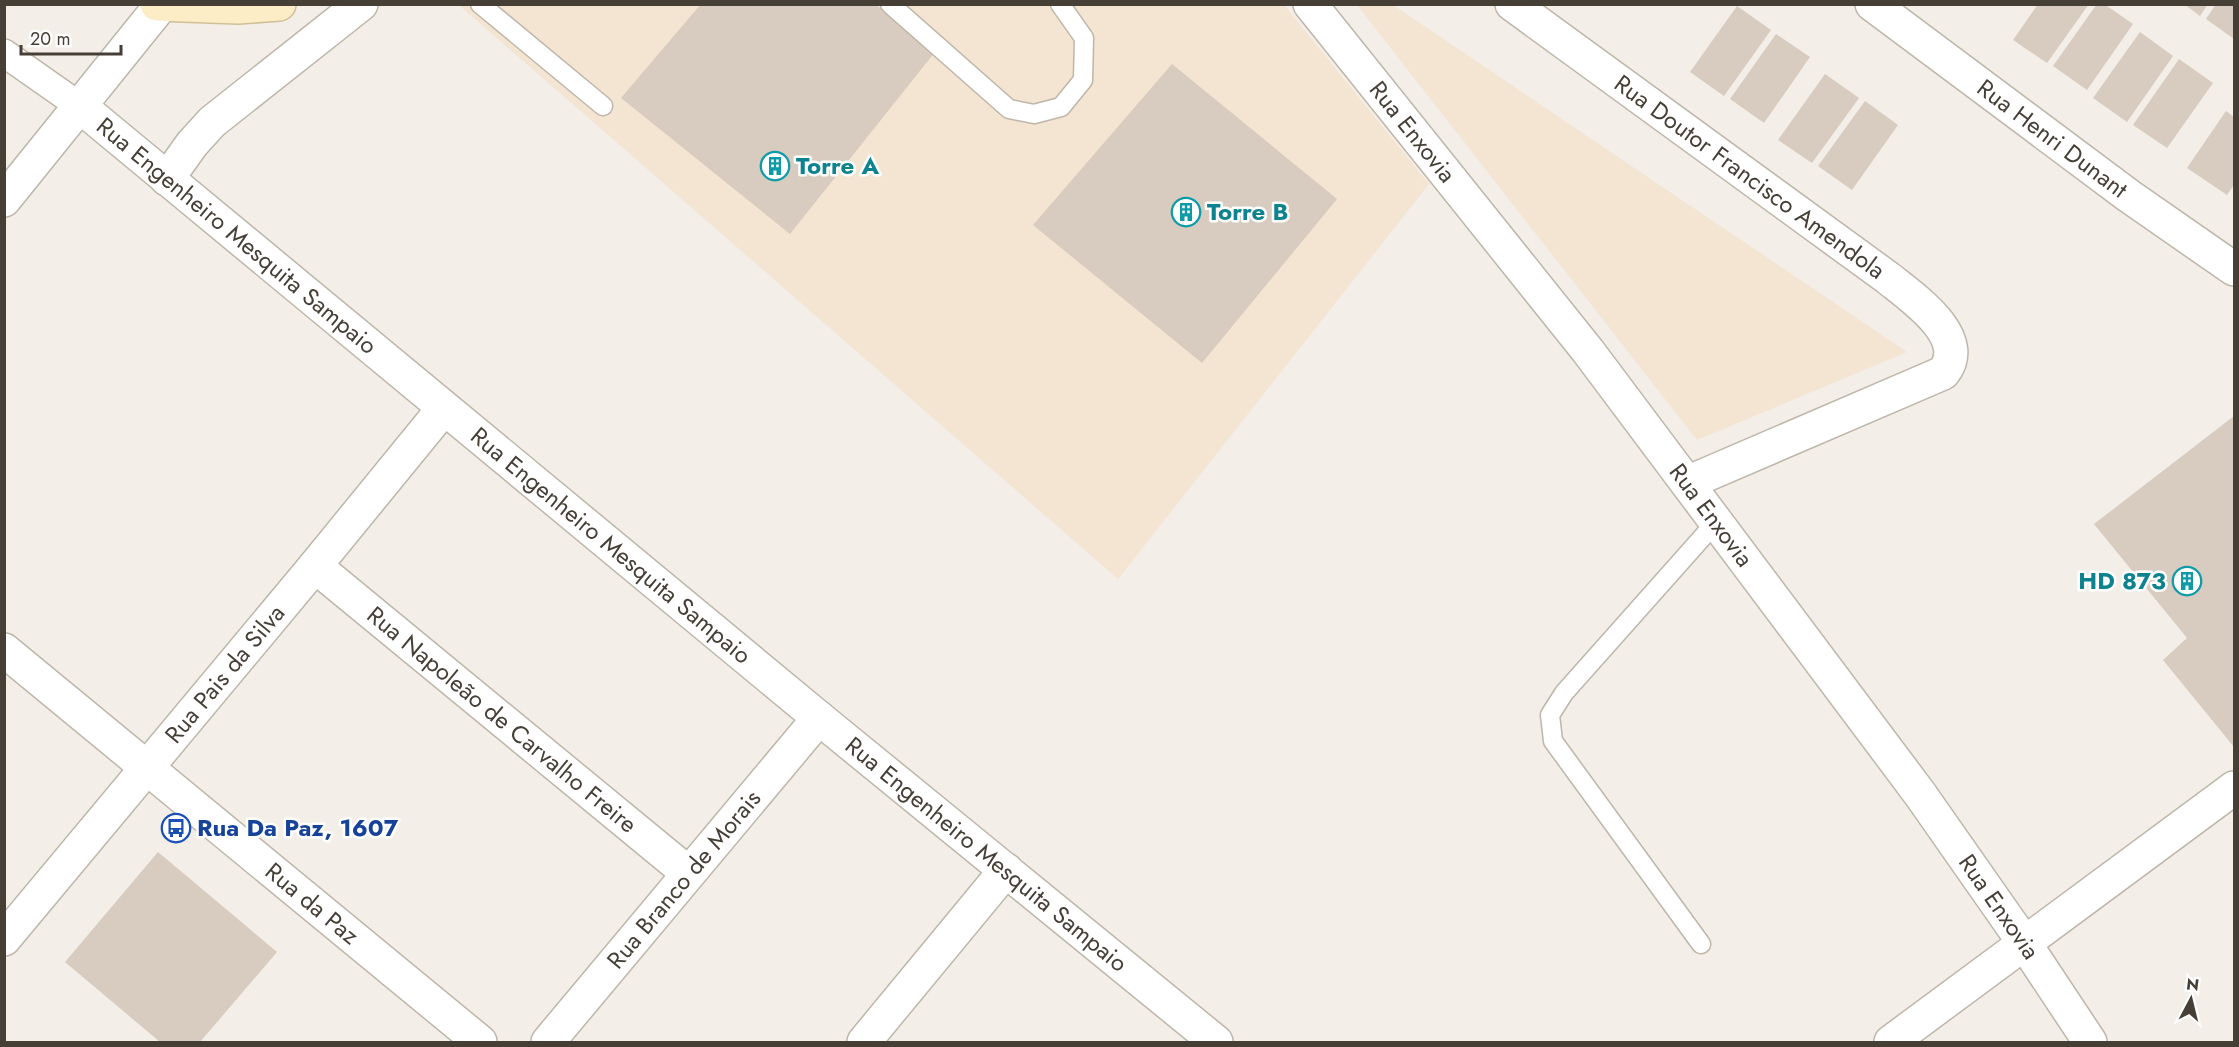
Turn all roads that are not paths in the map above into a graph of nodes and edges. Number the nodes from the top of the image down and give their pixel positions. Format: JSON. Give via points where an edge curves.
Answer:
{"nodes":[{"id":1,"x":279,"y":4,"type":"edge"},
{"id":2,"x":361,"y":4,"type":"edge"},
{"id":3,"x":480,"y":4,"type":"edge"},
{"id":4,"x":890,"y":4,"type":"edge"},
{"id":5,"x":1060,"y":4,"type":"edge"},
{"id":6,"x":1310,"y":4,"type":"edge"},
{"id":7,"x":1512,"y":4,"type":"edge"},
{"id":8,"x":1872,"y":4,"type":"edge"},
{"id":9,"x":160,"y":5,"type":"edge"},
{"id":10,"x":4,"y":53,"type":"edge"},
{"id":11,"x":603,"y":106,"type":"dead end"},
{"id":12,"x":81,"y":107,"type":"junction"},
{"id":13,"x":167,"y":179,"type":"junction"},
{"id":14,"x":4,"y":200,"type":"edge"},
{"id":15,"x":2235,"y":269,"type":"edge"},
{"id":16,"x":444,"y":408,"type":"junction"},
{"id":17,"x":1687,"y":483,"type":"junction"},
{"id":18,"x":1716,"y":522,"type":"junction"},
{"id":19,"x":315,"y":566,"type":"junction"},
{"id":20,"x":4,"y":650,"type":"edge"},
{"id":21,"x":819,"y":718,"type":"junction"},
{"id":22,"x":147,"y":766,"type":"junction"},
{"id":23,"x":2234,"y":788,"type":"edge"},
{"id":24,"x":1006,"y":870,"type":"junction"},
{"id":25,"x":688,"y":873,"type":"junction"},
{"id":26,"x":4,"y":939,"type":"edge"},
{"id":27,"x":1701,"y":944,"type":"dead end"},
{"id":28,"x":2025,"y":944,"type":"junction"},
{"id":29,"x":1182,"y":1032,"type":"edge"},
{"id":30,"x":480,"y":1042,"type":"edge"},
{"id":31,"x":548,"y":1042,"type":"edge"},
{"id":32,"x":864,"y":1042,"type":"edge"},
{"id":33,"x":1216,"y":1042,"type":"edge"},
{"id":34,"x":1891,"y":1042,"type":"edge"},
{"id":35,"x":2090,"y":1042,"type":"edge"}],
"edges":[{"from":1,"to":9,"type":"main road"},
{"from":2,"to":13,"type":"street","via":[[212,122]]},
{"from":3,"to":11,"type":"lane"},
{"from":4,"to":5,"type":"lane","via":[[1009,109],[1034,114],[1061,107],[1083,80],[1084,38]]},
{"from":6,"to":17,"type":"street","name":"Rua Enxovia","via":[[1588,351]]},
{"from":7,"to":17,"type":"street","name":"Rua Doutor Francisco Amendola","via":[[1920,303],[1952,348],[1952,357],[1943,373]]},
{"from":8,"to":15,"type":"street","name":"Rua Henri Dunant","via":[[2129,196]]},
{"from":9,"to":12,"type":"street"},
{"from":10,"to":12,"type":"street","name":"Rua Engenheiro Mesquita Sampaio"},
{"from":12,"to":13,"type":"street","name":"Rua Engenheiro Mesquita Sampaio"},
{"from":12,"to":14,"type":"street"},
{"from":13,"to":16,"type":"street","name":"Rua Engenheiro Mesquita Sampaio"},
{"from":16,"to":19,"type":"street","name":"Rua Pais da Silva"},
{"from":16,"to":21,"type":"street","name":"Rua Engenheiro Mesquita Sampaio"},
{"from":17,"to":18,"type":"street","name":"Rua Enxovia"},
{"from":18,"to":27,"type":"lane","via":[[1564,693],[1550,715],[1552,741]]},
{"from":18,"to":28,"type":"street","name":"Rua Enxovia","via":[[1920,794]]},
{"from":19,"to":22,"type":"street","name":"Rua Pais da Silva"},
{"from":19,"to":25,"type":"street","name":"Rua Napoleão de Carvalho Freire"},
{"from":20,"to":22,"type":"street","name":"Rua da Paz"},
{"from":21,"to":24,"type":"street","name":"Rua Engenheiro Mesquita Sampaio"},
{"from":21,"to":25,"type":"street","name":"Rua Branco de Morais"},
{"from":22,"to":26,"type":"street","name":"Rua Pais da Silva"},
{"from":22,"to":30,"type":"street","name":"Rua da Paz"},
{"from":23,"to":28,"type":"street"},
{"from":24,"to":29,"type":"street","name":"Rua Engenheiro Mesquita Sampaio"},
{"from":24,"to":32,"type":"street"},
{"from":25,"to":31,"type":"street","name":"Rua Branco de Morais"},
{"from":28,"to":34,"type":"street"},
{"from":28,"to":35,"type":"street","name":"Rua Enxovia"},
{"from":29,"to":33,"type":"street","name":"Rua Engenheiro Mesquita Sampaio"}]}
